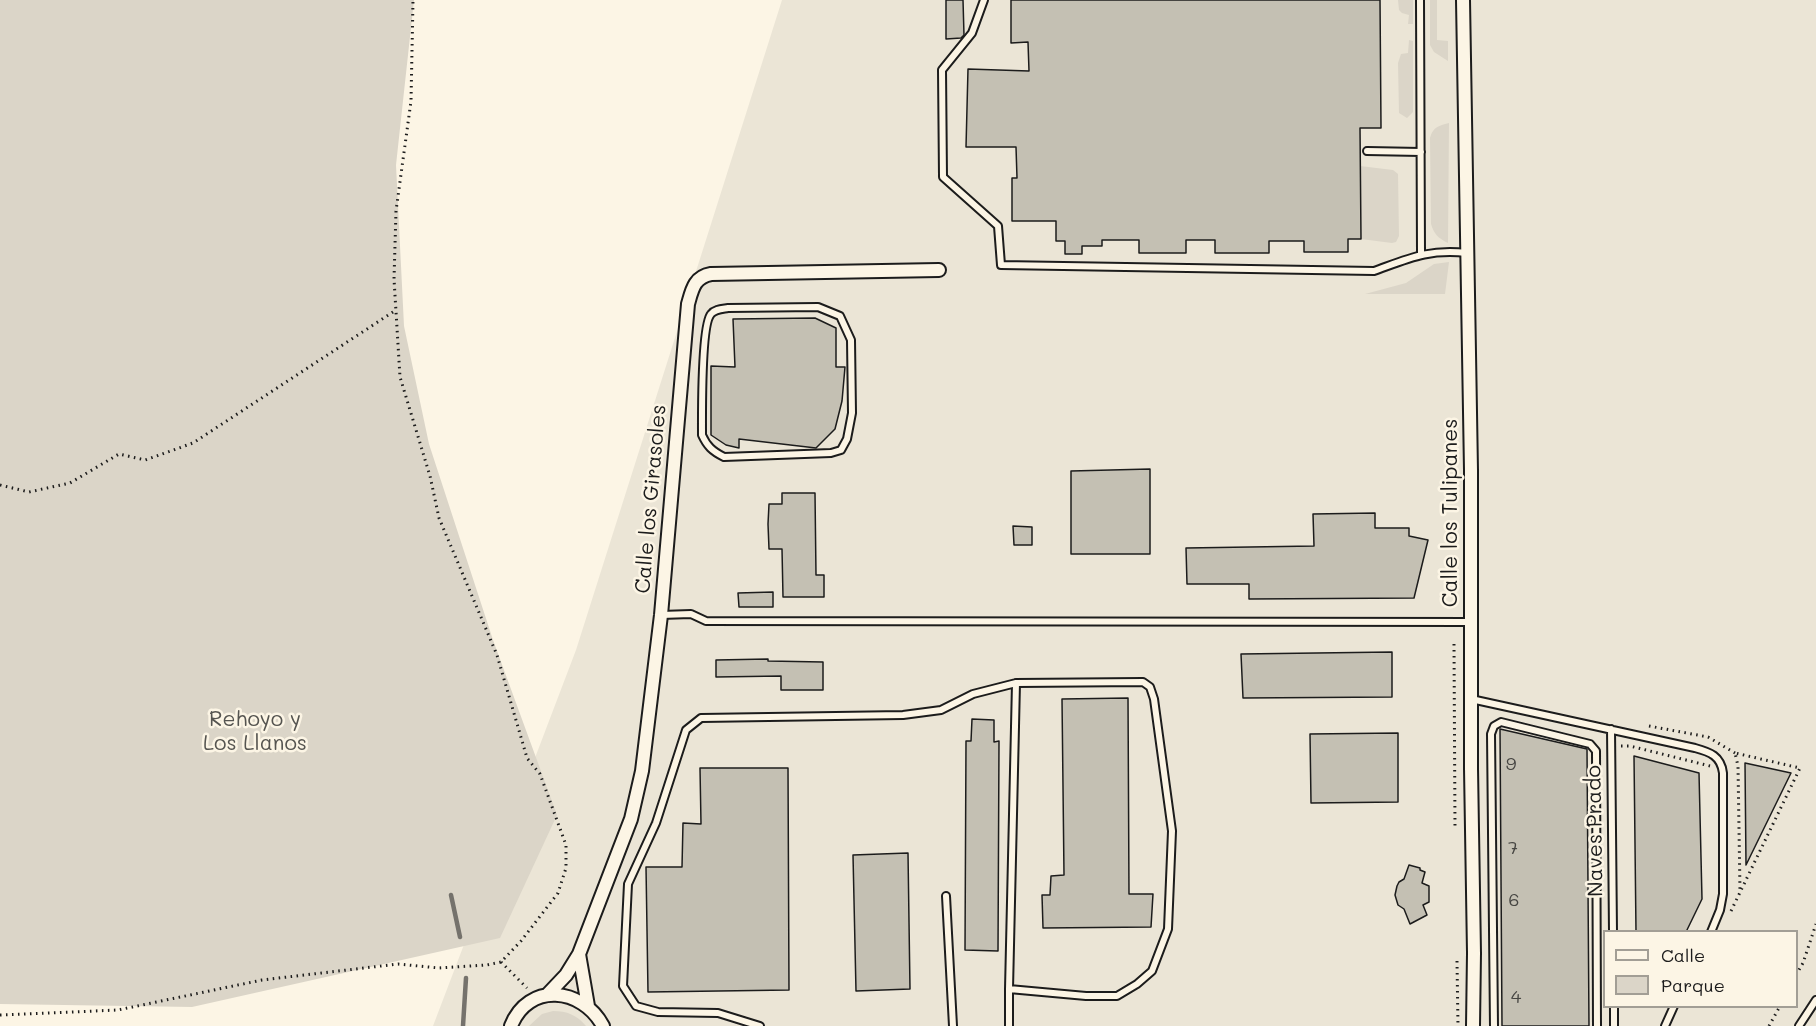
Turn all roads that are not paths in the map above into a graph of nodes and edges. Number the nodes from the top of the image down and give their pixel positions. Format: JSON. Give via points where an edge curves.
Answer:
{"nodes":[{"id":1,"x":984,"y":0,"type":"edge"},
{"id":2,"x":1420,"y":0,"type":"edge"},
{"id":3,"x":1463,"y":0,"type":"edge"},
{"id":4,"x":1367,"y":151,"type":"dead end"},
{"id":5,"x":1421,"y":152,"type":"junction"},
{"id":6,"x":1467,"y":253,"type":"junction"},
{"id":7,"x":1421,"y":254,"type":"junction"},
{"id":8,"x":939,"y":270,"type":"dead end"},
{"id":9,"x":703,"y":323,"type":"joint"},
{"id":10,"x":661,"y":615,"type":"junction"},
{"id":11,"x":1471,"y":622,"type":"junction"},
{"id":12,"x":1016,"y":683,"type":"junction"},
{"id":13,"x":1471,"y":699,"type":"junction"},
{"id":14,"x":1611,"y":729,"type":"junction"},
{"id":15,"x":1611,"y":765,"type":"junction"},
{"id":16,"x":1596,"y":768,"type":"junction"},
{"id":17,"x":946,"y":896,"type":"dead end"},
{"id":18,"x":1613,"y":930,"type":"edge"},
{"id":19,"x":1712,"y":930,"type":"edge"},
{"id":20,"x":579,"y":954,"type":"junction"},
{"id":21,"x":1010,"y":989,"type":"junction"},
{"id":22,"x":547,"y":995,"type":"junction"},
{"id":23,"x":1816,"y":1000,"type":"edge"},
{"id":24,"x":588,"y":1006,"type":"junction"},
{"id":25,"x":1614,"y":1008,"type":"edge"},
{"id":26,"x":1673,"y":1008,"type":"edge"},
{"id":27,"x":511,"y":1026,"type":"edge"},
{"id":28,"x":603,"y":1026,"type":"edge"},
{"id":29,"x":760,"y":1026,"type":"edge"},
{"id":30,"x":953,"y":1026,"type":"edge"},
{"id":31,"x":1009,"y":1026,"type":"edge"},
{"id":32,"x":1473,"y":1026,"type":"edge"},
{"id":33,"x":1494,"y":1026,"type":"edge"},
{"id":34,"x":1597,"y":1026,"type":"edge"},
{"id":35,"x":1614,"y":1026,"type":"edge"},
{"id":36,"x":1665,"y":1026,"type":"edge"},
{"id":37,"x":1799,"y":1026,"type":"edge"}],
"edges":[{"from":1,"to":7,"type":"lane","via":[[972,33],[942,70],[943,177],[998,226],[1002,265],[1374,271]]},
{"from":2,"to":5,"type":"lane"},
{"from":3,"to":6,"type":"street","name":"Calle los Tulipanes"},
{"from":4,"to":5,"type":"lane"},
{"from":5,"to":7,"type":"lane"},
{"from":6,"to":7,"type":"lane"},
{"from":6,"to":11,"type":"street","name":"Calle los Tulipanes"},
{"from":8,"to":10,"type":"street","name":"Calle los Girasoles","via":[[711,274],[693,285]]},
{"from":9,"to":9,"type":"lane","via":[[710,314],[728,308],[818,307],[840,316],[851,340],[852,413],[841,450],[724,457],[714,452],[702,435]]},
{"from":10,"to":11,"type":"lane","via":[[691,614],[706,621]]},
{"from":10,"to":20,"type":"street","name":"Calle los Girasoles","via":[[637,795]]},
{"from":11,"to":13,"type":"street","name":"Calle los Tulipanes"},
{"from":12,"to":21,"type":"lane"},
{"from":12,"to":21,"type":"lane","via":[[1143,682],[1150,687],[1172,831],[1168,929],[1152,971],[1117,996]]},
{"from":12,"to":29,"type":"lane","via":[[973,694],[941,710],[903,715],[701,718],[686,730],[656,824],[628,884],[623,986],[636,1006],[658,1012],[718,1013]]},
{"from":13,"to":14,"type":"lane"},
{"from":13,"to":32,"type":"street","name":"Calle los Tulipanes"},
{"from":14,"to":15,"type":"lane","name":"Naves Prado"},
{"from":14,"to":19,"type":"lane","via":[[1711,753],[1721,764],[1723,894]]},
{"from":15,"to":16,"type":"lane"},
{"from":15,"to":18,"type":"lane","name":"Naves Prado"},
{"from":16,"to":33,"type":"lane","via":[[1596,751],[1590,744],[1501,722],[1494,726]]},
{"from":16,"to":34,"type":"lane"},
{"from":17,"to":30,"type":"lane"},
{"from":20,"to":22,"type":"street","name":"Calle los Girasoles"},
{"from":20,"to":24,"type":"street"},
{"from":21,"to":31,"type":"lane"},
{"from":22,"to":24,"type":"street","via":[[562,995]]},
{"from":22,"to":27,"type":"street","name":"Calle los Girasoles","via":[[524,1007]]},
{"from":23,"to":37,"type":"lane"},
{"from":24,"to":28,"type":"street"},
{"from":25,"to":35,"type":"lane"},
{"from":26,"to":36,"type":"lane"}]}
